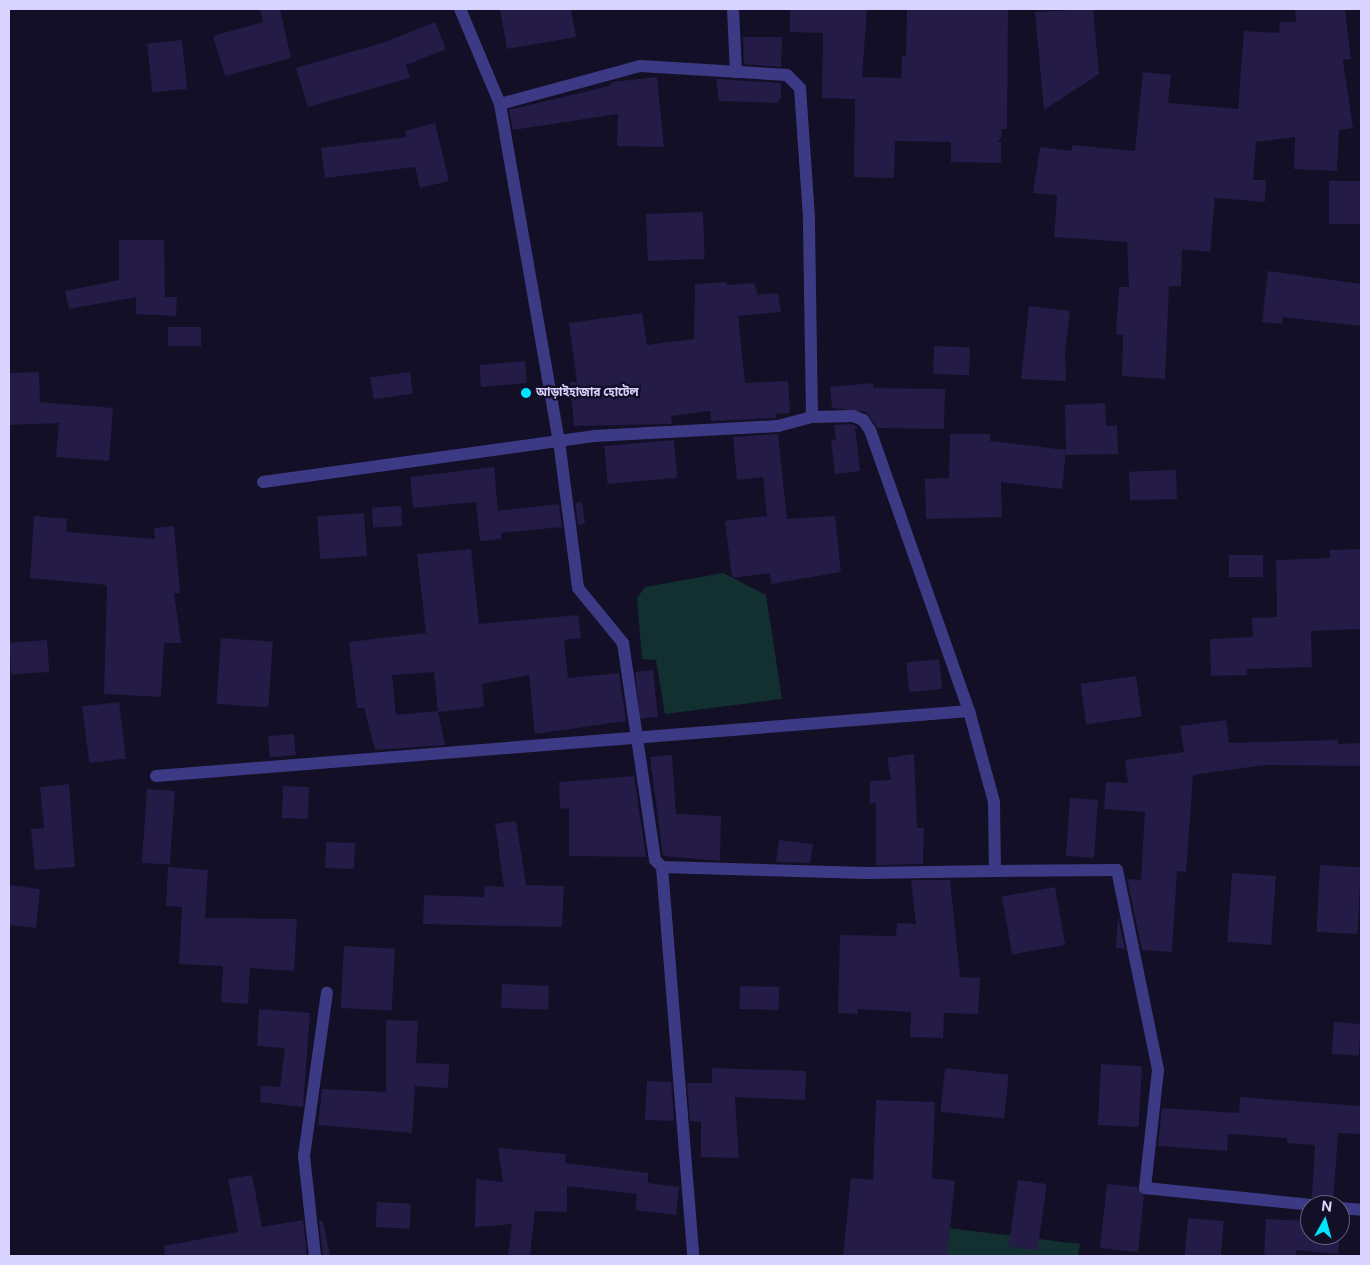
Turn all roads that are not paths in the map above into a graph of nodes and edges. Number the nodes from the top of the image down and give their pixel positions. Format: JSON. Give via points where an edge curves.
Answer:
{"nodes":[{"id":1,"x":460,"y":9,"type":"edge"},
{"id":2,"x":733,"y":9,"type":"edge"},
{"id":3,"x":736,"y":72,"type":"junction"},
{"id":4,"x":500,"y":104,"type":"junction"},
{"id":5,"x":812,"y":417,"type":"junction"},
{"id":6,"x":559,"y":441,"type":"junction"},
{"id":7,"x":263,"y":482,"type":"dead end"},
{"id":8,"x":968,"y":711,"type":"junction"},
{"id":9,"x":635,"y":736,"type":"junction"},
{"id":10,"x":156,"y":776,"type":"dead end"},
{"id":11,"x":662,"y":867,"type":"junction"},
{"id":12,"x":995,"y":871,"type":"junction"},
{"id":13,"x":327,"y":993,"type":"dead end"},
{"id":14,"x":1300,"y":1204,"type":"edge"},
{"id":15,"x":315,"y":1256,"type":"edge"},
{"id":16,"x":693,"y":1256,"type":"edge"}],
"edges":[{"from":1,"to":4,"type":"street"},
{"from":2,"to":3,"type":"street"},
{"from":3,"to":4,"type":"street","via":[[640,66]]},
{"from":3,"to":5,"type":"street","via":[[787,75],[800,88],[809,217]]},
{"from":4,"to":6,"type":"street"},
{"from":5,"to":6,"type":"street","via":[[778,426]]},
{"from":5,"to":8,"type":"street","via":[[853,416],[863,420],[870,430]]},
{"from":6,"to":7,"type":"street"},
{"from":6,"to":9,"type":"street","via":[[578,588],[623,643]]},
{"from":8,"to":9,"type":"street"},
{"from":8,"to":12,"type":"street","via":[[994,802]]},
{"from":9,"to":10,"type":"street"},
{"from":9,"to":11,"type":"street","via":[[655,860]]},
{"from":11,"to":12,"type":"street","via":[[866,873]]},
{"from":11,"to":16,"type":"street"},
{"from":12,"to":14,"type":"street","via":[[1117,870],[1158,1070],[1145,1188]]},
{"from":13,"to":15,"type":"street","via":[[304,1156]]}]}
